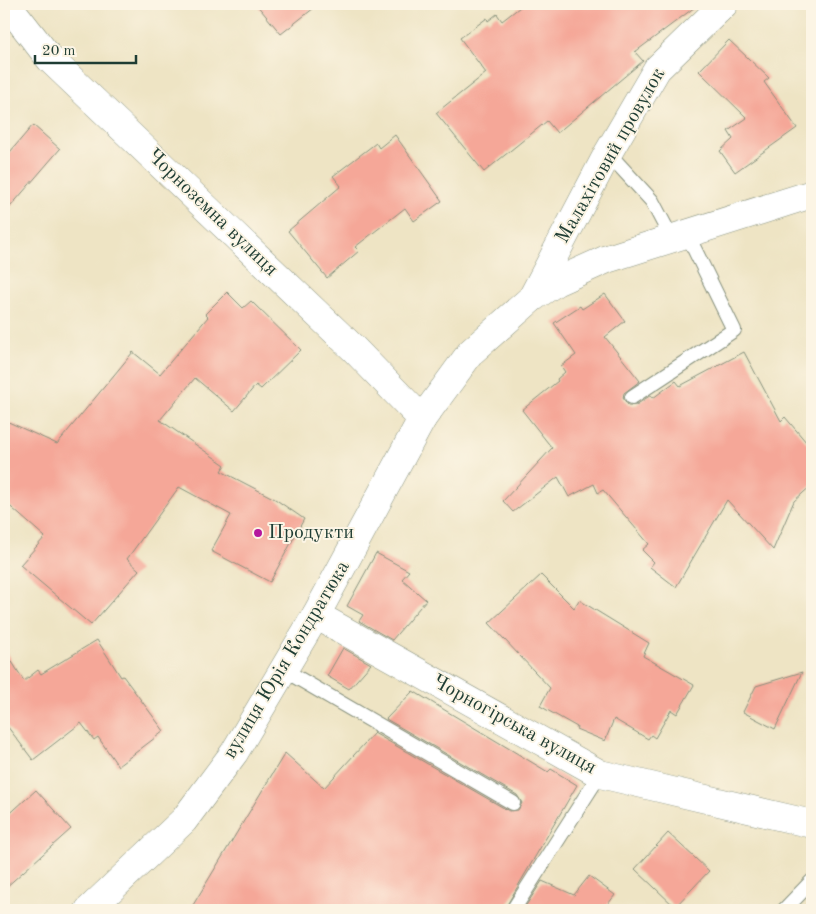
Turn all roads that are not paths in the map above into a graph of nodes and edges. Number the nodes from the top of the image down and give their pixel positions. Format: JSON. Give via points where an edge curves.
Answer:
{"nodes":[{"id":1,"x":6,"y":4,"type":"edge"},
{"id":2,"x":724,"y":4,"type":"edge"},
{"id":3,"x":608,"y":153,"type":"junction"},
{"id":4,"x":812,"y":194,"type":"edge"},
{"id":5,"x":679,"y":236,"type":"junction"},
{"id":6,"x":532,"y":298,"type":"junction"},
{"id":7,"x":632,"y":397,"type":"dead end"},
{"id":8,"x":422,"y":419,"type":"junction"},
{"id":9,"x":316,"y":616,"type":"junction"},
{"id":10,"x":284,"y":670,"type":"junction"},
{"id":11,"x":600,"y":774,"type":"junction"},
{"id":12,"x":513,"y":803,"type":"dead end"},
{"id":13,"x":812,"y":824,"type":"edge"},
{"id":14,"x":812,"y":882,"type":"edge"},
{"id":15,"x":89,"y":910,"type":"edge"},
{"id":16,"x":513,"y":910,"type":"edge"},
{"id":17,"x":784,"y":910,"type":"edge"}],
"edges":[{"from":1,"to":8,"type":"street","name":"Чорноземна вулиця","via":[[50,59],[353,348]]},
{"from":2,"to":3,"type":"street","name":"Малахітовий провулок","via":[[657,69]]},
{"from":3,"to":5,"type":"lane","via":[[652,200]]},
{"from":3,"to":6,"type":"street","name":"Малахітовий провулок"},
{"from":4,"to":5,"type":"street","name":"вулиця Юрія Кондратюка"},
{"from":5,"to":6,"type":"street","name":"вулиця Юрія Кондратюка","via":[[607,259],[556,282]]},
{"from":5,"to":7,"type":"lane","via":[[734,330]]},
{"from":6,"to":8,"type":"street","name":"вулиця Юрія Кондратюка","via":[[471,352]]},
{"from":8,"to":9,"type":"street","name":"вулиця Юрія Кондратюка"},
{"from":9,"to":10,"type":"street","name":"вулиця Юрія Кондратюка"},
{"from":9,"to":11,"type":"street","name":"Чорногірська вулиця"},
{"from":10,"to":12,"type":"lane"},
{"from":10,"to":15,"type":"street","name":"вулиця Юрія Кондратюка","via":[[234,753],[184,820]]},
{"from":11,"to":13,"type":"street","name":"Чорногірська вулиця"},
{"from":11,"to":16,"type":"lane"},
{"from":14,"to":17,"type":"lane"}]}
